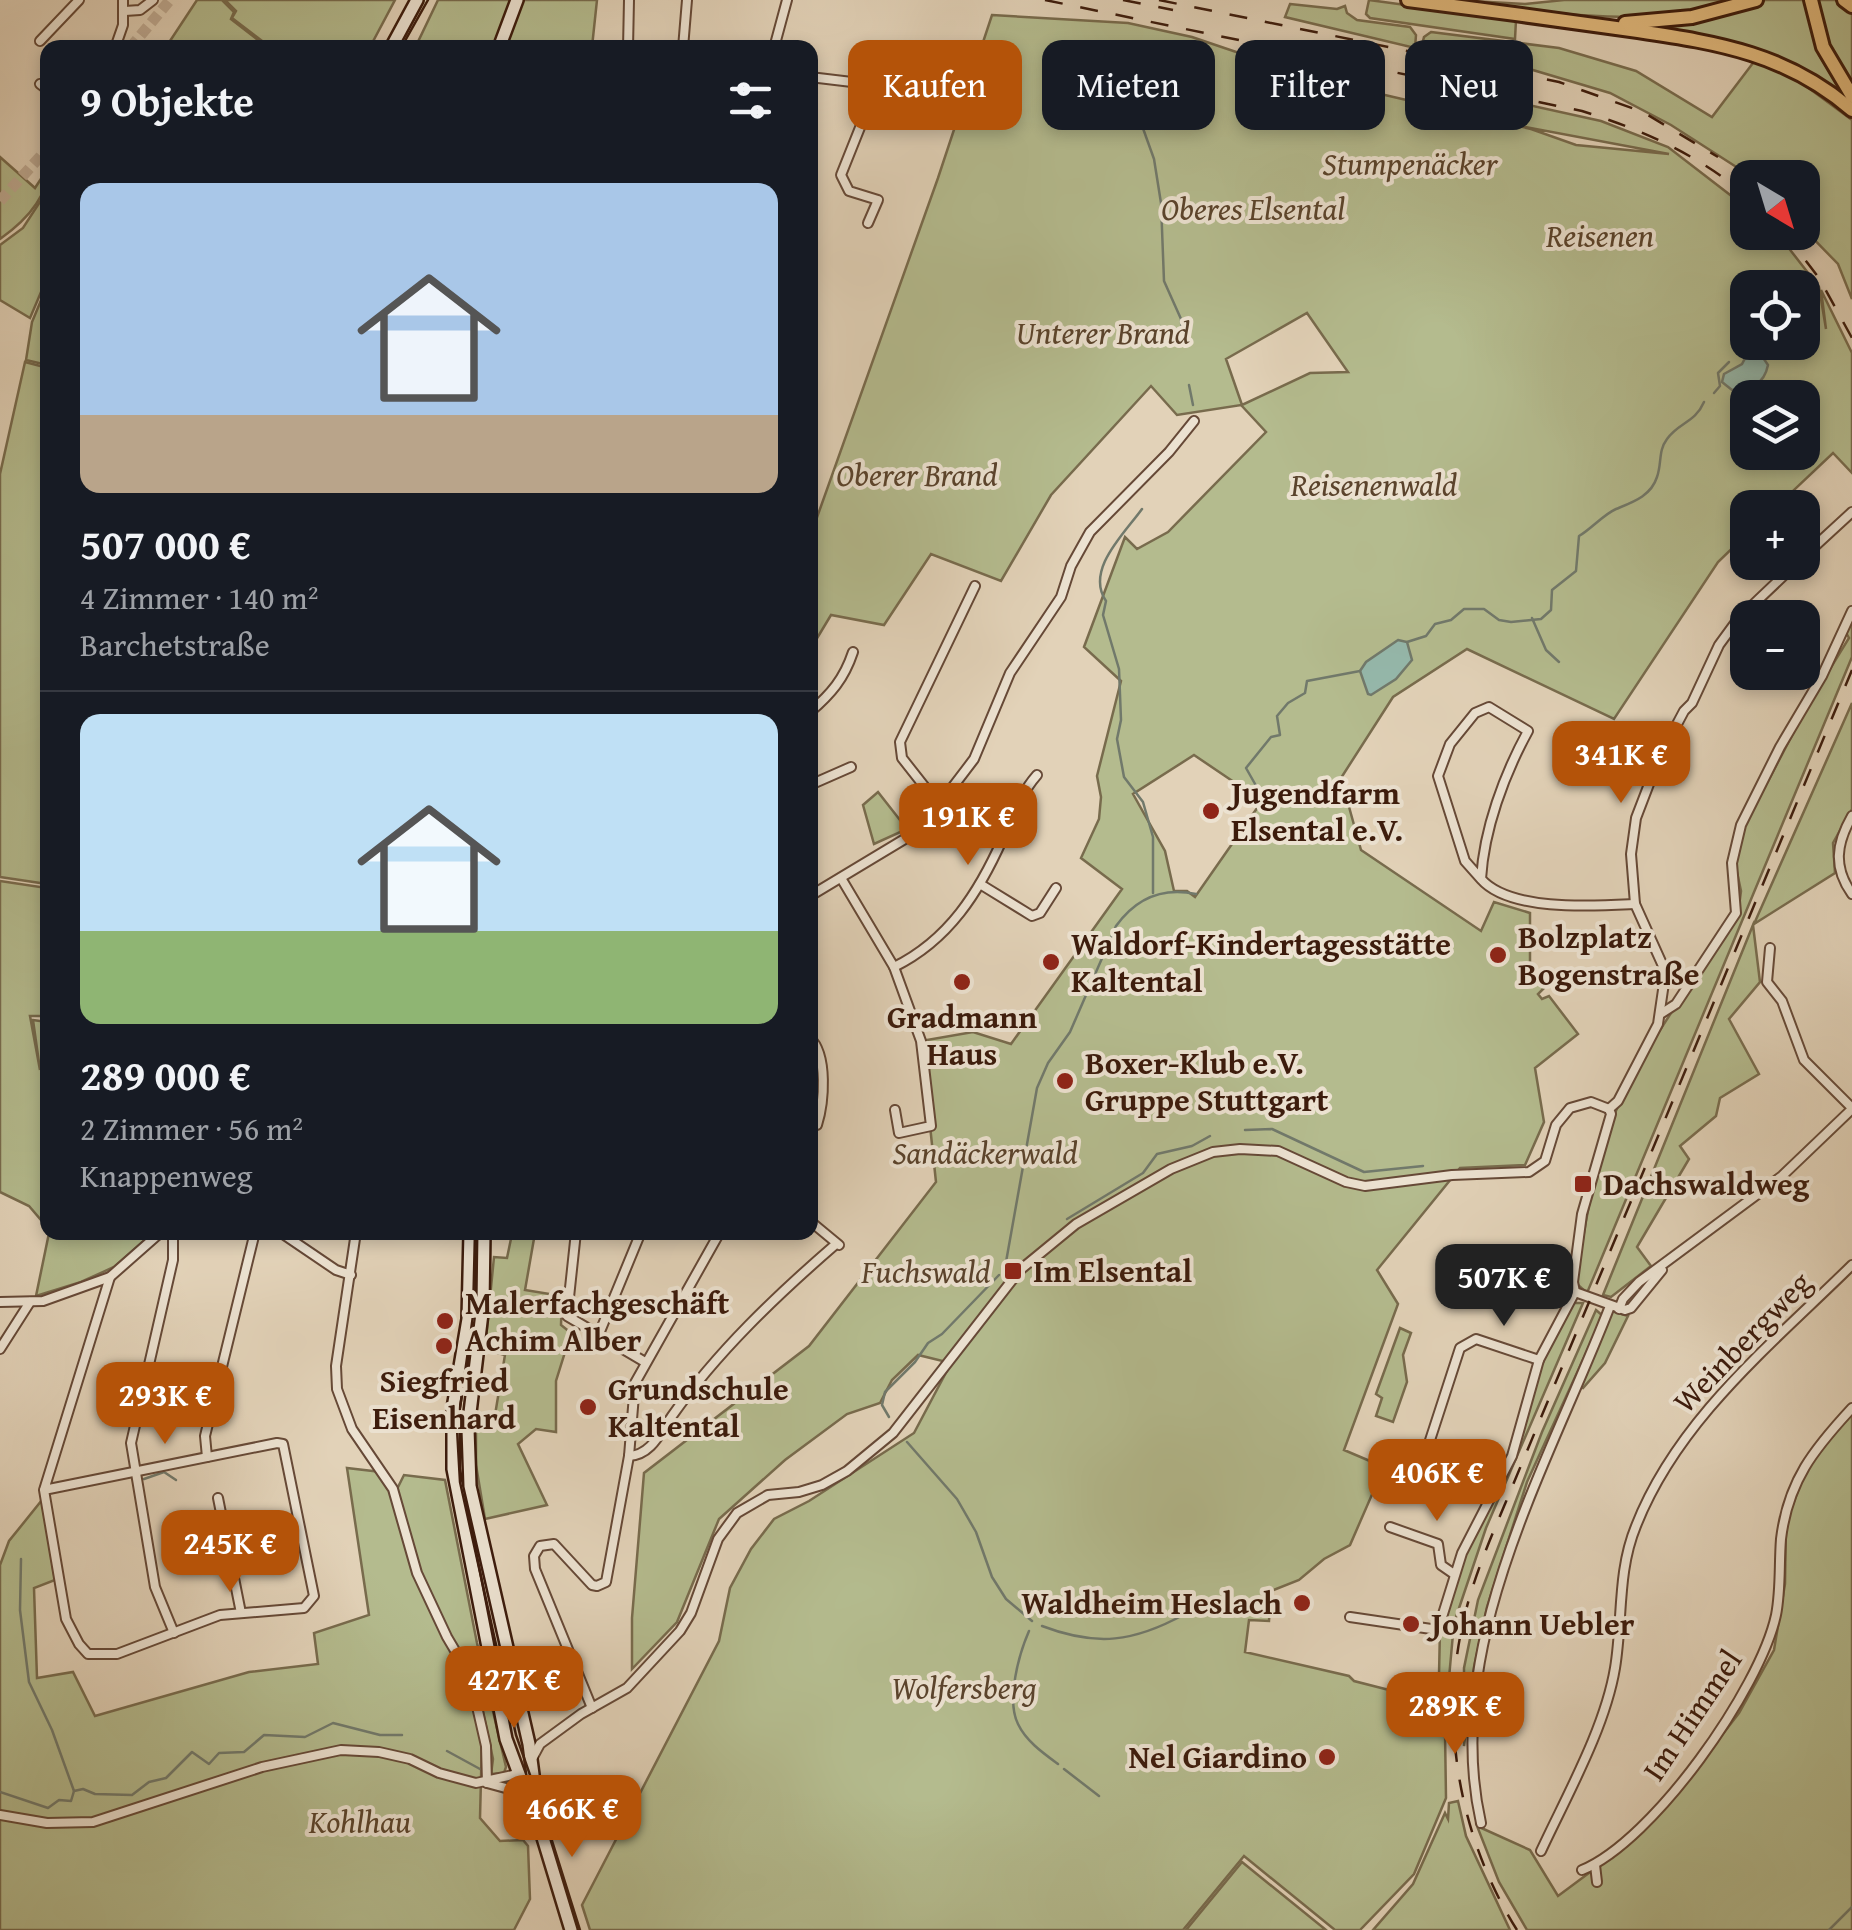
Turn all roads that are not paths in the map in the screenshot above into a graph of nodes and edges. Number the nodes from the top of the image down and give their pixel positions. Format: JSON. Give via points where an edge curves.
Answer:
{"nodes":[{"id":1,"x":79,"y":0,"type":"edge"},
{"id":2,"x":123,"y":0,"type":"edge"},
{"id":3,"x":153,"y":0,"type":"edge"},
{"id":4,"x":418,"y":0,"type":"edge"},
{"id":5,"x":518,"y":0,"type":"edge"},
{"id":6,"x":629,"y":0,"type":"edge"},
{"id":7,"x":687,"y":0,"type":"edge"},
{"id":8,"x":787,"y":0,"type":"edge"},
{"id":9,"x":1408,"y":0,"type":"edge"},
{"id":10,"x":1756,"y":0,"type":"edge"},
{"id":11,"x":1811,"y":0,"type":"edge"},
{"id":12,"x":1844,"y":0,"type":"edge"},
{"id":13,"x":1852,"y":6,"type":"edge"},
{"id":14,"x":125,"y":11,"type":"junction"},
{"id":15,"x":1607,"y":24,"type":"junction"},
{"id":16,"x":41,"y":40,"type":"edge"},
{"id":17,"x":118,"y":40,"type":"edge"},
{"id":18,"x":395,"y":40,"type":"edge"},
{"id":19,"x":502,"y":40,"type":"edge"},
{"id":20,"x":628,"y":40,"type":"edge"},
{"id":21,"x":684,"y":40,"type":"edge"},
{"id":22,"x":776,"y":40,"type":"edge"},
{"id":23,"x":818,"y":79,"type":"edge"},
{"id":24,"x":848,"y":81,"type":"edge"},
{"id":25,"x":1852,"y":96,"type":"edge"},
{"id":26,"x":1852,"y":110,"type":"edge"},
{"id":27,"x":859,"y":130,"type":"edge"},
{"id":28,"x":868,"y":223,"type":"dead end"},
{"id":29,"x":1194,"y":421,"type":"dead end"},
{"id":30,"x":1852,"y":512,"type":"edge"},
{"id":31,"x":1820,"y":542,"type":"edge"},
{"id":32,"x":1779,"y":580,"type":"edge"},
{"id":33,"x":975,"y":586,"type":"dead end"},
{"id":34,"x":1852,"y":611,"type":"edge"},
{"id":35,"x":853,"y":652,"type":"dead end"},
{"id":36,"x":818,"y":705,"type":"edge"},
{"id":37,"x":851,"y":767,"type":"dead end"},
{"id":38,"x":1036,"y":776,"type":"dead end"},
{"id":39,"x":818,"y":781,"type":"edge"},
{"id":40,"x":939,"y":806,"type":"junction"},
{"id":41,"x":1852,"y":816,"type":"edge"},
{"id":42,"x":841,"y":878,"type":"junction"},
{"id":43,"x":1481,"y":879,"type":"junction"},
{"id":44,"x":980,"y":884,"type":"junction"},
{"id":45,"x":1056,"y":888,"type":"dead end"},
{"id":46,"x":818,"y":891,"type":"edge"},
{"id":47,"x":1852,"y":894,"type":"edge"},
{"id":48,"x":1635,"y":904,"type":"junction"},
{"id":49,"x":1770,"y":948,"type":"dead end"},
{"id":50,"x":894,"y":967,"type":"junction"},
{"id":51,"x":1662,"y":1014,"type":"junction"},
{"id":52,"x":818,"y":1048,"type":"edge"},
{"id":53,"x":1852,"y":1108,"type":"edge"},
{"id":54,"x":1609,"y":1109,"type":"junction"},
{"id":55,"x":895,"y":1110,"type":"dead end"},
{"id":56,"x":818,"y":1121,"type":"edge"},
{"id":57,"x":818,"y":1228,"type":"edge"},
{"id":58,"x":152,"y":1240,"type":"edge"},
{"id":59,"x":173,"y":1240,"type":"edge"},
{"id":60,"x":253,"y":1240,"type":"edge"},
{"id":61,"x":292,"y":1240,"type":"edge"},
{"id":62,"x":355,"y":1240,"type":"edge"},
{"id":63,"x":470,"y":1240,"type":"edge"},
{"id":64,"x":484,"y":1240,"type":"edge"},
{"id":65,"x":575,"y":1240,"type":"edge"},
{"id":66,"x":638,"y":1240,"type":"edge"},
{"id":67,"x":715,"y":1240,"type":"edge"},
{"id":68,"x":1852,"y":1265,"type":"edge"},
{"id":69,"x":351,"y":1275,"type":"junction"},
{"id":70,"x":110,"y":1277,"type":"junction"},
{"id":71,"x":1575,"y":1292,"type":"junction"},
{"id":72,"x":0,"y":1302,"type":"edge"},
{"id":73,"x":30,"y":1302,"type":"junction"},
{"id":74,"x":1615,"y":1307,"type":"junction"},
{"id":75,"x":598,"y":1334,"type":"junction"},
{"id":76,"x":0,"y":1349,"type":"edge"},
{"id":77,"x":1538,"y":1360,"type":"junction"},
{"id":78,"x":645,"y":1362,"type":"junction"},
{"id":79,"x":1852,"y":1408,"type":"edge"},
{"id":80,"x":629,"y":1456,"type":"junction"},
{"id":81,"x":207,"y":1457,"type":"junction"},
{"id":82,"x":134,"y":1472,"type":"junction"},
{"id":83,"x":1419,"y":1474,"type":"dead end"},
{"id":84,"x":44,"y":1490,"type":"junction"},
{"id":85,"x":218,"y":1498,"type":"dead end"},
{"id":86,"x":1390,"y":1527,"type":"dead end"},
{"id":87,"x":1454,"y":1574,"type":"junction"},
{"id":88,"x":241,"y":1613,"type":"junction"},
{"id":89,"x":1350,"y":1617,"type":"dead end"},
{"id":90,"x":174,"y":1633,"type":"junction"},
{"id":91,"x":592,"y":1708,"type":"junction"},
{"id":92,"x":535,"y":1747,"type":"junction"},
{"id":93,"x":515,"y":1767,"type":"junction"},
{"id":94,"x":487,"y":1784,"type":"junction"},
{"id":95,"x":524,"y":1793,"type":"junction"},
{"id":96,"x":537,"y":1805,"type":"junction"},
{"id":97,"x":0,"y":1814,"type":"edge"},
{"id":98,"x":1481,"y":1823,"type":"dead end"},
{"id":99,"x":540,"y":1828,"type":"junction"},
{"id":100,"x":1542,"y":1851,"type":"dead end"},
{"id":101,"x":1595,"y":1865,"type":"junction"},
{"id":102,"x":1582,"y":1870,"type":"dead end"},
{"id":103,"x":1597,"y":1882,"type":"dead end"},
{"id":104,"x":571,"y":1930,"type":"edge"}],
"edges":[{"from":1,"to":16,"type":"street"},
{"from":2,"to":14,"type":"street"},
{"from":3,"to":14,"type":"street"},
{"from":4,"to":18,"type":"main road"},
{"from":5,"to":19,"type":"main road"},
{"from":6,"to":20,"type":"street"},
{"from":7,"to":21,"type":"street"},
{"from":8,"to":22,"type":"street"},
{"from":9,"to":15,"type":"highway"},
{"from":10,"to":15,"type":"highway","via":[[1692,16]]},
{"from":11,"to":25,"type":"highway","via":[[1823,47]]},
{"from":12,"to":13,"type":"highway"},
{"from":14,"to":17,"type":"street"},
{"from":15,"to":26,"type":"highway","via":[[1751,52]]},
{"from":23,"to":24,"type":"street"},
{"from":27,"to":28,"type":"street","via":[[841,175],[849,191],[878,200]]},
{"from":29,"to":40,"type":"street","via":[[1090,532],[1060,597],[1010,672],[974,759]]},
{"from":30,"to":31,"type":"street"},
{"from":32,"to":48,"type":"street","via":[[1719,645],[1660,758],[1636,818]]},
{"from":33,"to":40,"type":"street","via":[[900,742],[902,758]]},
{"from":34,"to":51,"type":"street","via":[[1741,825],[1732,863],[1736,913],[1676,1004]]},
{"from":35,"to":36,"type":"street","via":[[832,693]]},
{"from":37,"to":39,"type":"street"},
{"from":38,"to":44,"type":"street"},
{"from":40,"to":42,"type":"street","via":[[913,834]]},
{"from":41,"to":47,"type":"street","via":[[1838,846]]},
{"from":42,"to":46,"type":"street"},
{"from":42,"to":50,"type":"street"},
{"from":43,"to":43,"type":"street","via":[[1493,819],[1528,732],[1489,707],[1475,713],[1450,744],[1438,776],[1465,861]]},
{"from":43,"to":48,"type":"street","via":[[1499,891],[1570,908]]},
{"from":44,"to":45,"type":"street","via":[[1032,916]]},
{"from":44,"to":50,"type":"street","via":[[951,926]]},
{"from":48,"to":51,"type":"street","via":[[1662,966]]},
{"from":49,"to":53,"type":"street","via":[[1767,982],[1782,1001],[1804,1060]]},
{"from":50,"to":55,"type":"street","via":[[920,1041],[931,1126],[899,1133]]},
{"from":51,"to":54,"type":"street"},
{"from":52,"to":56,"type":"street"},
{"from":53,"to":74,"type":"street","via":[[1782,1176],[1668,1262],[1631,1308]]},
{"from":54,"to":71,"type":"street","via":[[1582,1214]]},
{"from":54,"to":91,"type":"street","via":[[1591,1102],[1570,1108],[1556,1125],[1545,1161],[1529,1172],[1356,1185],[1278,1151],[1240,1148],[1170,1169],[1076,1224],[1020,1270],[893,1432],[822,1485],[746,1505],[718,1539],[680,1631],[626,1688]]},
{"from":57,"to":80,"type":"street","via":[[837,1244],[742,1332],[655,1442]]},
{"from":58,"to":70,"type":"street"},
{"from":59,"to":82,"type":"street","via":[[132,1430]]},
{"from":60,"to":81,"type":"street","via":[[206,1436]]},
{"from":61,"to":69,"type":"street"},
{"from":62,"to":69,"type":"street"},
{"from":63,"to":93,"type":"main road","via":[[453,1469]]},
{"from":64,"to":92,"type":"main road","via":[[468,1465]]},
{"from":65,"to":75,"type":"street","via":[[566,1311]]},
{"from":66,"to":75,"type":"street"},
{"from":67,"to":78,"type":"street"},
{"from":68,"to":100,"type":"street","name":"Weinbergweg","via":[[1725,1390],[1658,1481],[1622,1573],[1615,1670]]},
{"from":69,"to":94,"type":"street","via":[[336,1389],[352,1430],[392,1488],[417,1573],[470,1676]]},
{"from":70,"to":73,"type":"street"},
{"from":70,"to":84,"type":"street"},
{"from":71,"to":74,"type":"street"},
{"from":71,"to":77,"type":"street"},
{"from":72,"to":73,"type":"street"},
{"from":73,"to":76,"type":"street"},
{"from":74,"to":98,"type":"street","via":[[1551,1442],[1479,1662],[1471,1721]]},
{"from":75,"to":78,"type":"street"},
{"from":77,"to":83,"type":"street","via":[[1476,1339],[1460,1348]]},
{"from":77,"to":87,"type":"street","via":[[1512,1456]]},
{"from":78,"to":80,"type":"street","via":[[635,1383]]},
{"from":79,"to":101,"type":"street","name":"Im Himmel","via":[[1812,1451],[1785,1515],[1776,1614],[1766,1650],[1739,1700],[1661,1804]]},
{"from":80,"to":91,"type":"street","via":[[606,1582],[592,1584],[554,1544],[540,1546],[534,1556]]},
{"from":81,"to":82,"type":"street"},
{"from":81,"to":88,"type":"street","via":[[284,1444],[314,1596],[304,1608]]},
{"from":82,"to":84,"type":"street"},
{"from":82,"to":90,"type":"street","via":[[155,1587]]},
{"from":84,"to":90,"type":"street","via":[[62,1604],[83,1650],[118,1654]]},
{"from":85,"to":88,"type":"street"},
{"from":86,"to":87,"type":"street","via":[[1438,1544],[1442,1565]]},
{"from":87,"to":89,"type":"street","via":[[1438,1630]]},
{"from":88,"to":90,"type":"street"},
{"from":91,"to":92,"type":"street"},
{"from":92,"to":93,"type":"street","via":[[520,1750]]},
{"from":92,"to":96,"type":"main road"},
{"from":93,"to":94,"type":"street"},
{"from":93,"to":95,"type":"main road"},
{"from":93,"to":96,"type":"street"},
{"from":94,"to":95,"type":"street"},
{"from":94,"to":97,"type":"street","via":[[379,1752],[341,1750],[262,1766],[93,1822]]},
{"from":95,"to":99,"type":"main road"},
{"from":96,"to":99,"type":"main road"},
{"from":99,"to":104,"type":"main road"},
{"from":101,"to":102,"type":"street","name":"Im Himmel"},
{"from":101,"to":103,"type":"street"}]}
